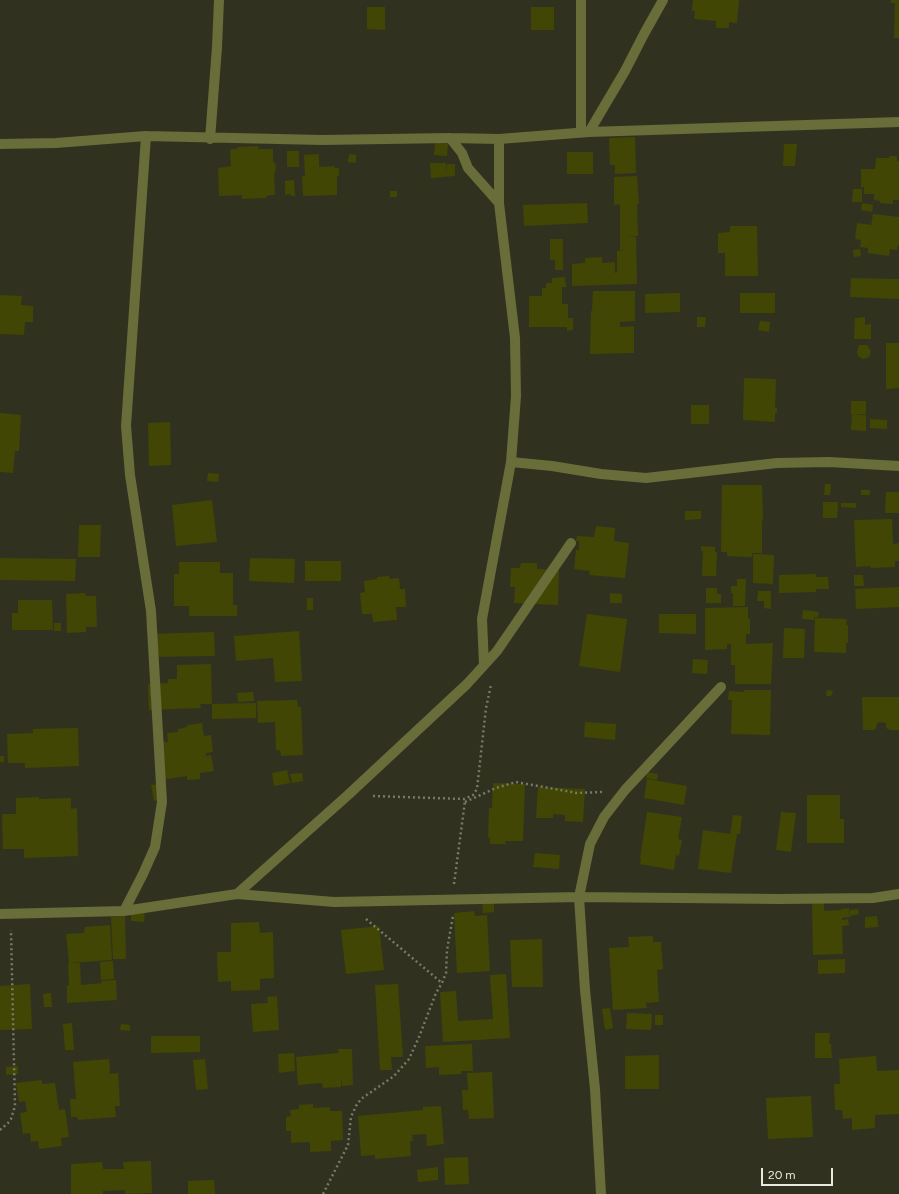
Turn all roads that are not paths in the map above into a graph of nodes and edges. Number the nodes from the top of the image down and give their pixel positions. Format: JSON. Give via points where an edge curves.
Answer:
{"nodes":[{"id":1,"x":219,"y":0,"type":"edge"},
{"id":2,"x":582,"y":0,"type":"edge"},
{"id":3,"x":663,"y":0,"type":"edge"},
{"id":4,"x":899,"y":122,"type":"edge"},
{"id":5,"x":585,"y":132,"type":"junction"},
{"id":6,"x":146,"y":136,"type":"junction"},
{"id":7,"x":210,"y":138,"type":"junction"},
{"id":8,"x":450,"y":138,"type":"junction"},
{"id":9,"x":499,"y":139,"type":"junction"},
{"id":10,"x":0,"y":144,"type":"edge"},
{"id":11,"x":499,"y":203,"type":"junction"},
{"id":12,"x":511,"y":462,"type":"junction"},
{"id":13,"x":899,"y":466,"type":"edge"},
{"id":14,"x":571,"y":543,"type":"dead end"},
{"id":15,"x":484,"y":666,"type":"junction"},
{"id":16,"x":721,"y":688,"type":"dead end"},
{"id":17,"x":237,"y":894,"type":"junction"},
{"id":18,"x":899,"y":894,"type":"edge"},
{"id":19,"x":579,"y":897,"type":"junction"},
{"id":20,"x":124,"y":911,"type":"junction"},
{"id":21,"x":5,"y":914,"type":"edge"},
{"id":22,"x":601,"y":1194,"type":"edge"}],
"edges":[{"from":1,"to":7,"type":"street"},
{"from":2,"to":5,"type":"street"},
{"from":3,"to":5,"type":"street","via":[[625,71]]},
{"from":4,"to":5,"type":"street"},
{"from":5,"to":9,"type":"street"},
{"from":6,"to":7,"type":"street"},
{"from":6,"to":10,"type":"street","via":[[56,143]]},
{"from":6,"to":20,"type":"street","via":[[126,426],[130,476],[151,611],[162,802],[155,847]]},
{"from":7,"to":8,"type":"street"},
{"from":8,"to":9,"type":"street"},
{"from":8,"to":11,"type":"street","via":[[462,153],[468,168]]},
{"from":9,"to":11,"type":"street"},
{"from":11,"to":12,"type":"street","via":[[515,338],[516,396]]},
{"from":12,"to":13,"type":"street","via":[[646,478],[777,463],[829,462]]},
{"from":12,"to":15,"type":"street","via":[[482,619]]},
{"from":14,"to":15,"type":"street"},
{"from":15,"to":17,"type":"street","via":[[348,795]]},
{"from":16,"to":19,"type":"street","via":[[625,790],[604,817],[590,844]]},
{"from":17,"to":19,"type":"street","via":[[334,902]]},
{"from":17,"to":20,"type":"street"},
{"from":18,"to":19,"type":"street","via":[[873,898],[779,899]]},
{"from":19,"to":22,"type":"street"},
{"from":20,"to":21,"type":"street"}]}
